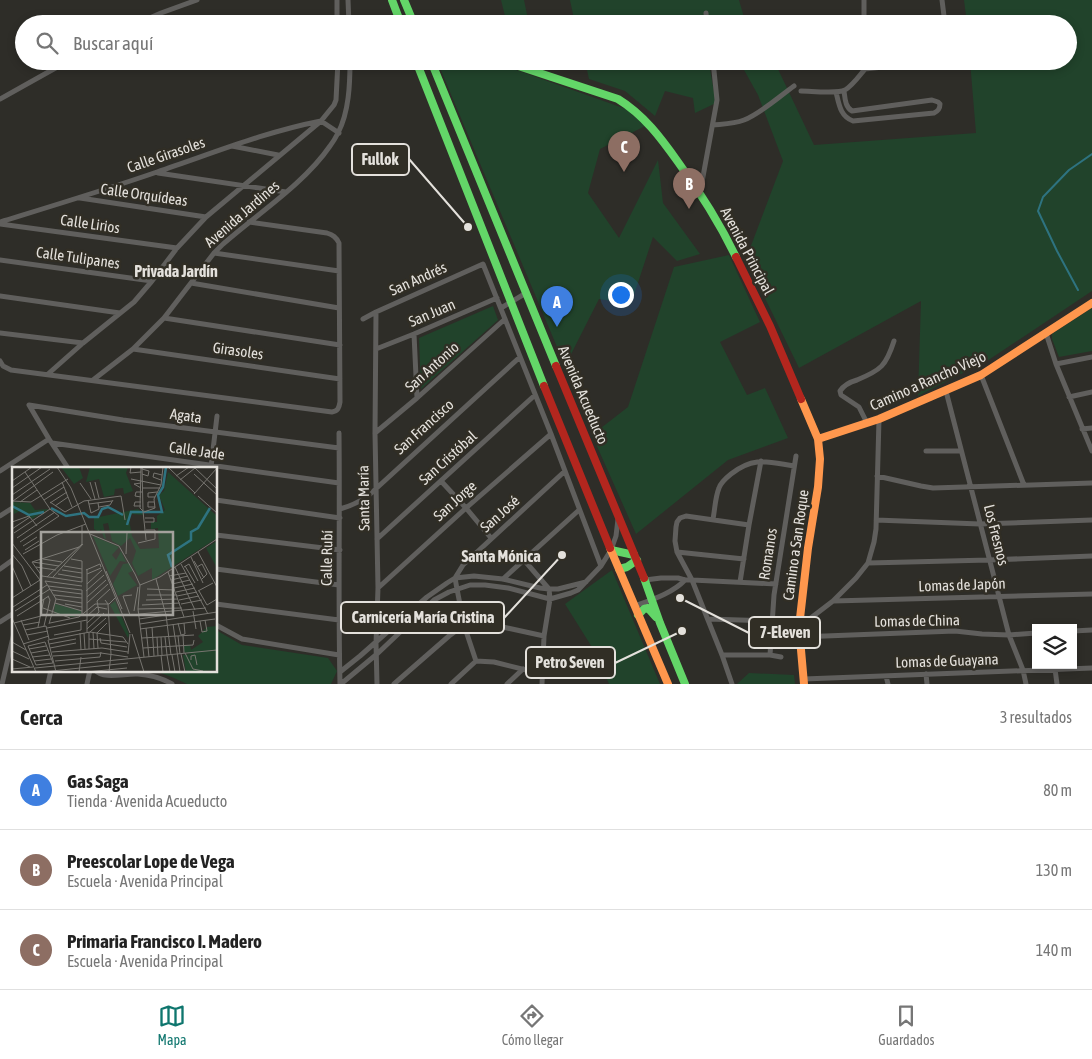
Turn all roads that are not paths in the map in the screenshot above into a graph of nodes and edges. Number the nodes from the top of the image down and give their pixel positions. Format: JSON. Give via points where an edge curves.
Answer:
{"nodes":[{"id":1,"x":196,"y":0,"type":"edge"},
{"id":2,"x":337,"y":0,"type":"edge"},
{"id":3,"x":348,"y":0,"type":"edge"},
{"id":4,"x":392,"y":0,"type":"edge"},
{"id":5,"x":404,"y":0,"type":"edge"},
{"id":6,"x":864,"y":0,"type":"edge"},
{"id":7,"x":942,"y":0,"type":"edge"},
{"id":8,"x":155,"y":15,"type":"edge"},
{"id":9,"x":337,"y":15,"type":"edge"},
{"id":10,"x":349,"y":15,"type":"edge"},
{"id":11,"x":398,"y":15,"type":"edge"},
{"id":12,"x":410,"y":15,"type":"edge"},
{"id":13,"x":864,"y":15,"type":"edge"},
{"id":14,"x":944,"y":15,"type":"edge"},
{"id":15,"x":52,"y":70,"type":"edge"},
{"id":16,"x":338,"y":70,"type":"edge"},
{"id":17,"x":350,"y":70,"type":"edge"},
{"id":18,"x":420,"y":70,"type":"edge"},
{"id":19,"x":435,"y":70,"type":"edge"},
{"id":20,"x":529,"y":70,"type":"edge"},
{"id":21,"x":714,"y":70,"type":"edge"},
{"id":22,"x":864,"y":70,"type":"edge"},
{"id":23,"x":794,"y":86,"type":"dead end"},
{"id":24,"x":801,"y":91,"type":"dead end"},
{"id":25,"x":844,"y":91,"type":"junction"},
{"id":26,"x":836,"y":92,"type":"junction"},
{"id":27,"x":0,"y":99,"type":"edge"},
{"id":28,"x":847,"y":106,"type":"junction"},
{"id":29,"x":841,"y":111,"type":"junction"},
{"id":30,"x":321,"y":121,"type":"junction"},
{"id":31,"x":713,"y":125,"type":"junction"},
{"id":32,"x":338,"y":133,"type":"junction"},
{"id":33,"x":231,"y":146,"type":"junction"},
{"id":34,"x":278,"y":155,"type":"junction"},
{"id":35,"x":156,"y":173,"type":"junction"},
{"id":36,"x":242,"y":186,"type":"junction"},
{"id":37,"x":286,"y":192,"type":"junction"},
{"id":38,"x":700,"y":194,"type":"junction"},
{"id":39,"x":78,"y":198,"type":"junction"},
{"id":40,"x":206,"y":216,"type":"junction"},
{"id":41,"x":249,"y":222,"type":"junction"},
{"id":42,"x":0,"y":223,"type":"edge"},
{"id":43,"x":178,"y":248,"type":"junction"},
{"id":44,"x":214,"y":254,"type":"junction"},
{"id":45,"x":0,"y":260,"type":"edge"},
{"id":46,"x":339,"y":271,"type":"junction"},
{"id":47,"x":152,"y":281,"type":"junction"},
{"id":48,"x":191,"y":283,"type":"junction"},
{"id":49,"x":526,"y":293,"type":"junction"},
{"id":50,"x":0,"y":296,"type":"edge"},
{"id":51,"x":497,"y":298,"type":"junction"},
{"id":52,"x":511,"y":302,"type":"junction"},
{"id":53,"x":1092,"y":302,"type":"edge"},
{"id":54,"x":339,"y":308,"type":"junction"},
{"id":55,"x":501,"y":308,"type":"junction"},
{"id":56,"x":376,"y":312,"type":"junction"},
{"id":57,"x":120,"y":313,"type":"junction"},
{"id":58,"x":164,"y":318,"type":"junction"},
{"id":59,"x":363,"y":319,"type":"dead end"},
{"id":60,"x":505,"y":319,"type":"junction"},
{"id":61,"x":0,"y":333,"type":"edge"},
{"id":62,"x":1046,"y":333,"type":"junction"},
{"id":63,"x":414,"y":334,"type":"junction"},
{"id":64,"x":894,"y":341,"type":"dead end"},
{"id":65,"x":83,"y":343,"type":"junction"},
{"id":66,"x":340,"y":345,"type":"junction"},
{"id":67,"x":133,"y":349,"type":"junction"},
{"id":68,"x":376,"y":349,"type":"junction"},
{"id":69,"x":520,"y":357,"type":"junction"},
{"id":70,"x":1092,"y":357,"type":"edge"},
{"id":71,"x":0,"y":361,"type":"edge"},
{"id":72,"x":1056,"y":364,"type":"junction"},
{"id":73,"x":48,"y":374,"type":"junction"},
{"id":74,"x":981,"y":375,"type":"junction"},
{"id":75,"x":340,"y":379,"type":"junction"},
{"id":76,"x":93,"y":380,"type":"junction"},
{"id":77,"x":946,"y":391,"type":"junction"},
{"id":78,"x":1092,"y":392,"type":"edge"},
{"id":79,"x":535,"y":396,"type":"junction"},
{"id":80,"x":1069,"y":397,"type":"junction"},
{"id":81,"x":416,"y":398,"type":"junction"},
{"id":82,"x":217,"y":416,"type":"dead end"},
{"id":83,"x":879,"y":419,"type":"junction"},
{"id":84,"x":867,"y":423,"type":"junction"},
{"id":85,"x":1092,"y":428,"type":"edge"},
{"id":86,"x":1082,"y":430,"type":"junction"},
{"id":87,"x":215,"y":432,"type":"junction"},
{"id":88,"x":339,"y":433,"type":"dead end"},
{"id":89,"x":375,"y":433,"type":"junction"},
{"id":90,"x":551,"y":434,"type":"junction"},
{"id":91,"x":818,"y":439,"type":"junction"},
{"id":92,"x":51,"y":441,"type":"junction"},
{"id":93,"x":340,"y":448,"type":"junction"},
{"id":94,"x":926,"y":451,"type":"dead end"},
{"id":95,"x":961,"y":451,"type":"junction"},
{"id":96,"x":1092,"y":451,"type":"edge"},
{"id":97,"x":796,"y":456,"type":"dead end"},
{"id":98,"x":761,"y":461,"type":"junction"},
{"id":99,"x":794,"y":466,"type":"junction"},
{"id":100,"x":67,"y":467,"type":"edge"},
{"id":101,"x":211,"y":467,"type":"edge"},
{"id":102,"x":218,"y":468,"type":"edge"},
{"id":103,"x":0,"y":471,"type":"edge"},
{"id":104,"x":565,"y":471,"type":"junction"},
{"id":105,"x":877,"y":476,"type":"junction"},
{"id":106,"x":441,"y":481,"type":"junction"},
{"id":107,"x":338,"y":483,"type":"junction"},
{"id":108,"x":1092,"y":483,"type":"edge"},
{"id":109,"x":1024,"y":485,"type":"junction"},
{"id":110,"x":970,"y":487,"type":"junction"},
{"id":111,"x":376,"y":488,"type":"junction"},
{"id":112,"x":218,"y":500,"type":"edge"},
{"id":113,"x":12,"y":508,"type":"edge"},
{"id":114,"x":466,"y":508,"type":"junction"},
{"id":115,"x":340,"y":509,"type":"junction"},
{"id":116,"x":579,"y":510,"type":"junction"},
{"id":117,"x":0,"y":516,"type":"edge"},
{"id":118,"x":618,"y":516,"type":"junction"},
{"id":119,"x":340,"y":518,"type":"junction"},
{"id":120,"x":714,"y":519,"type":"junction"},
{"id":121,"x":876,"y":520,"type":"junction"},
{"id":122,"x":1092,"y":520,"type":"edge"},
{"id":123,"x":980,"y":524,"type":"junction"},
{"id":124,"x":749,"y":525,"type":"junction"},
{"id":125,"x":218,"y":535,"type":"edge"},
{"id":126,"x":377,"y":538,"type":"junction"},
{"id":127,"x":491,"y":538,"type":"junction"},
{"id":128,"x":340,"y":550,"type":"junction"},
{"id":129,"x":611,"y":550,"type":"junction"},
{"id":130,"x":677,"y":552,"type":"junction"},
{"id":131,"x":1092,"y":556,"type":"edge"},
{"id":132,"x":636,"y":557,"type":"junction"},
{"id":133,"x":744,"y":559,"type":"junction"},
{"id":134,"x":524,"y":560,"type":"junction"},
{"id":135,"x":990,"y":560,"type":"junction"},
{"id":136,"x":12,"y":561,"type":"edge"},
{"id":137,"x":868,"y":563,"type":"junction"},
{"id":138,"x":601,"y":566,"type":"junction"},
{"id":139,"x":0,"y":569,"type":"edge"},
{"id":140,"x":218,"y":569,"type":"edge"},
{"id":141,"x":619,"y":569,"type":"junction"},
{"id":142,"x":455,"y":578,"type":"junction"},
{"id":143,"x":503,"y":579,"type":"junction"},
{"id":144,"x":645,"y":580,"type":"junction"},
{"id":145,"x":685,"y":580,"type":"junction"},
{"id":146,"x":692,"y":580,"type":"junction"},
{"id":147,"x":586,"y":582,"type":"junction"},
{"id":148,"x":740,"y":582,"type":"junction"},
{"id":149,"x":776,"y":584,"type":"junction"},
{"id":150,"x":339,"y":585,"type":"junction"},
{"id":151,"x":378,"y":588,"type":"junction"},
{"id":152,"x":457,"y":589,"type":"junction"},
{"id":153,"x":549,"y":589,"type":"junction"},
{"id":154,"x":1092,"y":594,"type":"edge"},
{"id":155,"x":999,"y":597,"type":"junction"},
{"id":156,"x":550,"y":599,"type":"junction"},
{"id":157,"x":652,"y":600,"type":"junction"},
{"id":158,"x":834,"y":601,"type":"junction"},
{"id":159,"x":218,"y":604,"type":"edge"},
{"id":160,"x":635,"y":606,"type":"junction"},
{"id":161,"x":12,"y":614,"type":"edge"},
{"id":162,"x":638,"y":615,"type":"junction"},
{"id":163,"x":708,"y":618,"type":"junction"},
{"id":164,"x":339,"y":620,"type":"junction"},
{"id":165,"x":772,"y":621,"type":"junction"},
{"id":166,"x":0,"y":622,"type":"edge"},
{"id":167,"x":660,"y":623,"type":"junction"},
{"id":168,"x":464,"y":625,"type":"junction"},
{"id":169,"x":218,"y":626,"type":"edge"},
{"id":170,"x":799,"y":628,"type":"junction"},
{"id":171,"x":1092,"y":630,"type":"edge"},
{"id":172,"x":1077,"y":631,"type":"edge"},
{"id":173,"x":1032,"y":633,"type":"edge"},
{"id":174,"x":1009,"y":635,"type":"junction"},
{"id":175,"x":544,"y":636,"type":"junction"},
{"id":176,"x":799,"y":637,"type":"junction"},
{"id":177,"x":12,"y":642,"type":"edge"},
{"id":178,"x":376,"y":643,"type":"junction"},
{"id":179,"x":377,"y":654,"type":"junction"},
{"id":180,"x":722,"y":655,"type":"junction"},
{"id":181,"x":770,"y":655,"type":"junction"},
{"id":182,"x":340,"y":656,"type":"junction"},
{"id":183,"x":781,"y":657,"type":"dead end"},
{"id":184,"x":476,"y":661,"type":"junction"},
{"id":185,"x":1077,"y":668,"type":"edge"},
{"id":186,"x":1092,"y":668,"type":"edge"},
{"id":187,"x":1055,"y":669,"type":"joint"},
{"id":188,"x":523,"y":670,"type":"junction"},
{"id":189,"x":1023,"y":670,"type":"junction"},
{"id":190,"x":98,"y":672,"type":"edge"},
{"id":191,"x":340,"y":672,"type":"junction"},
{"id":192,"x":542,"y":674,"type":"junction"},
{"id":193,"x":926,"y":674,"type":"junction"},
{"id":194,"x":886,"y":676,"type":"junction"},
{"id":195,"x":846,"y":677,"type":"junction"},
{"id":196,"x":804,"y":681,"type":"edge"},
{"id":197,"x":2,"y":684,"type":"edge"},
{"id":198,"x":172,"y":684,"type":"edge"},
{"id":199,"x":341,"y":684,"type":"edge"},
{"id":200,"x":376,"y":684,"type":"edge"},
{"id":201,"x":394,"y":684,"type":"edge"},
{"id":202,"x":451,"y":684,"type":"edge"},
{"id":203,"x":507,"y":684,"type":"edge"},
{"id":204,"x":542,"y":684,"type":"edge"},
{"id":205,"x":668,"y":684,"type":"edge"},
{"id":206,"x":685,"y":684,"type":"edge"},
{"id":207,"x":732,"y":684,"type":"edge"},
{"id":208,"x":847,"y":684,"type":"edge"},
{"id":209,"x":888,"y":684,"type":"edge"},
{"id":210,"x":927,"y":684,"type":"edge"},
{"id":211,"x":1026,"y":684,"type":"edge"},
{"id":212,"x":1057,"y":684,"type":"edge"}],
"edges":[{"from":1,"to":8,"type":"street"},
{"from":2,"to":9,"type":"street"},
{"from":3,"to":10,"type":"street"},
{"from":4,"to":11,"type":"street"},
{"from":5,"to":12,"type":"street"},
{"from":6,"to":13,"type":"street"},
{"from":7,"to":14,"type":"street"},
{"from":15,"to":27,"type":"street"},
{"from":16,"to":30,"type":"street","name":"Avenida Jardines","via":[[336,100]]},
{"from":17,"to":32,"type":"street","name":"Avenida Jardines","via":[[349,92]]},
{"from":18,"to":52,"type":"street","name":"Avenida Acueducto"},
{"from":19,"to":49,"type":"street","name":"Avenida Acueducto"},
{"from":20,"to":38,"type":"street","name":"Avenida Principal","via":[[618,99],[630,106],[658,135]]},
{"from":21,"to":31,"type":"street","via":[[717,100]]},
{"from":22,"to":25,"type":"street"},
{"from":23,"to":31,"type":"street","via":[[745,120]]},
{"from":24,"to":26,"type":"street"},
{"from":25,"to":26,"type":"street"},
{"from":25,"to":28,"type":"street"},
{"from":26,"to":29,"type":"street"},
{"from":28,"to":29,"type":"street"},
{"from":28,"to":29,"type":"street","via":[[858,111],[932,100],[940,104],[934,113],[856,121],[849,120]]},
{"from":30,"to":32,"type":"street"},
{"from":30,"to":33,"type":"street","name":"Calle Girasoles"},
{"from":30,"to":34,"type":"street","name":"Avenida Jardines"},
{"from":31,"to":38,"type":"street"},
{"from":32,"to":37,"type":"street","name":"Avenida Jardines","via":[[313,167]]},
{"from":33,"to":34,"type":"street"},
{"from":33,"to":35,"type":"street","name":"Calle Girasoles"},
{"from":34,"to":36,"type":"street","name":"Avenida Jardines"},
{"from":35,"to":36,"type":"street"},
{"from":35,"to":39,"type":"street","name":"Calle Girasoles"},
{"from":36,"to":37,"type":"street"},
{"from":36,"to":40,"type":"street","name":"Avenida Jardines"},
{"from":37,"to":41,"type":"street","name":"Avenida Jardines"},
{"from":38,"to":91,"type":"street","name":"Avenida Principal","via":[[740,262]]},
{"from":39,"to":40,"type":"street","name":"Calle Orquídeas"},
{"from":39,"to":42,"type":"street","name":"Calle Girasoles"},
{"from":40,"to":43,"type":"street","name":"Avenida Jardines"},
{"from":41,"to":44,"type":"street","name":"Avenida Jardines"},
{"from":41,"to":46,"type":"street","via":[[335,237],[339,243]]},
{"from":42,"to":43,"type":"street","name":"Calle Lirios"},
{"from":43,"to":47,"type":"street","name":"Avenida Jardines"},
{"from":44,"to":46,"type":"street"},
{"from":44,"to":48,"type":"street","name":"Avenida Jardines"},
{"from":45,"to":47,"type":"street","name":"Calle Tulipanes"},
{"from":46,"to":54,"type":"street"},
{"from":47,"to":57,"type":"street","name":"Avenida Jardines"},
{"from":48,"to":54,"type":"street"},
{"from":48,"to":58,"type":"street","name":"Avenida Jardines"},
{"from":49,"to":52,"type":"street"},
{"from":49,"to":118,"type":"street","name":"Avenida Acueducto"},
{"from":50,"to":57,"type":"street"},
{"from":51,"to":55,"type":"street"},
{"from":51,"to":56,"type":"street","name":"San Andrés","via":[[483,264]]},
{"from":51,"to":63,"type":"street","name":"San Juan"},
{"from":52,"to":55,"type":"street"},
{"from":52,"to":129,"type":"street","name":"Avenida Acueducto"},
{"from":53,"to":62,"type":"street","name":"Camino a Rancho Viejo"},
{"from":54,"to":66,"type":"street"},
{"from":55,"to":60,"type":"street"},
{"from":56,"to":59,"type":"street","name":"San Andrés"},
{"from":56,"to":68,"type":"street","name":"Santa María"},
{"from":57,"to":65,"type":"street"},
{"from":58,"to":66,"type":"street"},
{"from":58,"to":67,"type":"street","name":"Avenida Jardines"},
{"from":60,"to":69,"type":"street"},
{"from":60,"to":81,"type":"street","name":"San Antonio"},
{"from":61,"to":65,"type":"street"},
{"from":62,"to":72,"type":"street"},
{"from":62,"to":74,"type":"street","name":"Camino a Rancho Viejo"},
{"from":63,"to":68,"type":"street","name":"San Juan"},
{"from":63,"to":81,"type":"street"},
{"from":64,"to":84,"type":"street","via":[[890,356],[881,368],[843,386],[840,391],[859,407]]},
{"from":65,"to":73,"type":"street"},
{"from":66,"to":75,"type":"street"},
{"from":67,"to":75,"type":"street","name":"Girasoles"},
{"from":67,"to":76,"type":"street","name":"Avenida Jardines"},
{"from":68,"to":89,"type":"street","name":"Santa María"},
{"from":69,"to":79,"type":"street"},
{"from":69,"to":111,"type":"street","name":"San Francisco"},
{"from":70,"to":72,"type":"street"},
{"from":71,"to":73,"type":"street","via":[[11,370]]},
{"from":72,"to":80,"type":"street"},
{"from":73,"to":76,"type":"street"},
{"from":74,"to":77,"type":"street","name":"Camino a Rancho Viejo"},
{"from":74,"to":109,"type":"street"},
{"from":75,"to":76,"type":"street","via":[[340,402],[337,410],[332,412]]},
{"from":77,"to":83,"type":"street","name":"Camino a Rancho Viejo"},
{"from":77,"to":95,"type":"street","name":"Los Fresnos"},
{"from":78,"to":80,"type":"street"},
{"from":79,"to":90,"type":"street"},
{"from":79,"to":106,"type":"street","name":"San Cristóbal"},
{"from":80,"to":86,"type":"street"},
{"from":81,"to":89,"type":"street","name":"San Antonio"},
{"from":82,"to":87,"type":"street"},
{"from":83,"to":84,"type":"street","name":"Camino a Rancho Viejo"},
{"from":83,"to":105,"type":"street"},
{"from":84,"to":91,"type":"street","name":"Camino a Rancho Viejo"},
{"from":85,"to":86,"type":"street"},
{"from":86,"to":96,"type":"street"},
{"from":87,"to":92,"type":"street","name":"Agata","via":[[29,405]]},
{"from":87,"to":93,"type":"street","name":"Agata"},
{"from":87,"to":101,"type":"street"},
{"from":88,"to":93,"type":"street","name":"Calle Rubí"},
{"from":89,"to":111,"type":"street","name":"Santa María"},
{"from":90,"to":104,"type":"street"},
{"from":90,"to":114,"type":"street","name":"San Jorge"},
{"from":91,"to":170,"type":"street","name":"Camino a San Roque","via":[[818,487]]},
{"from":92,"to":100,"type":"street"},
{"from":92,"to":101,"type":"street","name":"Calle Jade"},
{"from":92,"to":103,"type":"street"},
{"from":93,"to":107,"type":"street","name":"Calle Rubí"},
{"from":94,"to":95,"type":"street"},
{"from":95,"to":110,"type":"street","name":"Los Fresnos"},
{"from":97,"to":99,"type":"street","name":"Romanos"},
{"from":98,"to":99,"type":"street"},
{"from":98,"to":120,"type":"street","via":[[747,464],[724,479],[719,488]]},
{"from":98,"to":124,"type":"street"},
{"from":99,"to":149,"type":"street","name":"Romanos"},
{"from":102,"to":107,"type":"street","name":"Calle Jade"},
{"from":104,"to":116,"type":"street"},
{"from":104,"to":127,"type":"street","name":"San José"},
{"from":105,"to":110,"type":"street","via":[[933,488]]},
{"from":105,"to":121,"type":"street"},
{"from":106,"to":114,"type":"street"},
{"from":106,"to":126,"type":"street","name":"San Cristóbal"},
{"from":107,"to":115,"type":"street","name":"Calle Rubí"},
{"from":108,"to":109,"type":"street"},
{"from":109,"to":110,"type":"street"},
{"from":110,"to":123,"type":"street","name":"Los Fresnos"},
{"from":111,"to":115,"type":"street","name":"San Francisco","via":[[359,502]]},
{"from":111,"to":126,"type":"street","name":"Santa María"},
{"from":112,"to":119,"type":"street"},
{"from":113,"to":117,"type":"street"},
{"from":114,"to":127,"type":"street"},
{"from":114,"to":151,"type":"street","name":"San Jorge"},
{"from":115,"to":119,"type":"street","name":"Calle Rubí"},
{"from":116,"to":134,"type":"street"},
{"from":116,"to":138,"type":"street"},
{"from":118,"to":129,"type":"street"},
{"from":118,"to":132,"type":"street","name":"Avenida Acueducto"},
{"from":119,"to":128,"type":"street","name":"Calle Rubí"},
{"from":120,"to":124,"type":"street"},
{"from":120,"to":130,"type":"street","via":[[680,518],[675,534]]},
{"from":121,"to":123,"type":"street"},
{"from":121,"to":137,"type":"street"},
{"from":122,"to":123,"type":"street"},
{"from":123,"to":135,"type":"street","name":"Los Fresnos"},
{"from":124,"to":133,"type":"street"},
{"from":125,"to":128,"type":"street"},
{"from":126,"to":151,"type":"street","name":"Santa María"},
{"from":127,"to":142,"type":"street","name":"San José","via":[[463,565]]},
{"from":128,"to":150,"type":"street","name":"Calle Rubí"},
{"from":129,"to":132,"type":"street"},
{"from":129,"to":138,"type":"street"},
{"from":129,"to":141,"type":"street","name":"Avenida Acueducto"},
{"from":130,"to":133,"type":"street"},
{"from":130,"to":146,"type":"street"},
{"from":131,"to":135,"type":"street"},
{"from":132,"to":141,"type":"street","via":[[627,567]]},
{"from":132,"to":144,"type":"street","name":"Avenida Acueducto"},
{"from":133,"to":148,"type":"street"},
{"from":134,"to":143,"type":"street"},
{"from":134,"to":153,"type":"street"},
{"from":135,"to":137,"type":"street"},
{"from":135,"to":155,"type":"street","name":"Los Fresnos"},
{"from":136,"to":139,"type":"street"},
{"from":137,"to":158,"type":"street"},
{"from":138,"to":147,"type":"street"},
{"from":140,"to":150,"type":"street"},
{"from":141,"to":160,"type":"street","name":"Avenida Acueducto"},
{"from":142,"to":143,"type":"street"},
{"from":142,"to":152,"type":"street"},
{"from":142,"to":178,"type":"street"},
{"from":143,"to":153,"type":"street"},
{"from":144,"to":145,"type":"street"},
{"from":144,"to":157,"type":"street","name":"Avenida Acueducto"},
{"from":145,"to":146,"type":"street"},
{"from":145,"to":157,"type":"street"},
{"from":146,"to":148,"type":"street"},
{"from":146,"to":163,"type":"street"},
{"from":147,"to":153,"type":"street"},
{"from":147,"to":156,"type":"street","via":[[578,590]]},
{"from":148,"to":149,"type":"street"},
{"from":149,"to":165,"type":"street","name":"Romanos"},
{"from":150,"to":164,"type":"street","name":"Calle Rubí"},
{"from":151,"to":178,"type":"street","name":"Santa María"},
{"from":152,"to":156,"type":"street","via":[[498,587]]},
{"from":152,"to":168,"type":"street"},
{"from":152,"to":179,"type":"street","via":[[434,600]]},
{"from":153,"to":156,"type":"street"},
{"from":154,"to":155,"type":"street","name":"Lomas de Japón"},
{"from":155,"to":158,"type":"street","name":"Lomas de Japón"},
{"from":155,"to":174,"type":"street","name":"Los Fresnos"},
{"from":156,"to":175,"type":"street"},
{"from":157,"to":160,"type":"street"},
{"from":157,"to":167,"type":"street","name":"Avenida Acueducto"},
{"from":158,"to":170,"type":"street"},
{"from":159,"to":164,"type":"street"},
{"from":160,"to":162,"type":"street","name":"Avenida Acueducto"},
{"from":161,"to":166,"type":"street"},
{"from":162,"to":167,"type":"street","via":[[645,608],[649,609]]},
{"from":162,"to":205,"type":"street","name":"Avenida Acueducto"},
{"from":163,"to":165,"type":"street"},
{"from":163,"to":180,"type":"street"},
{"from":164,"to":182,"type":"street","name":"Calle Rubí"},
{"from":165,"to":181,"type":"street","name":"Romanos"},
{"from":167,"to":206,"type":"street","name":"Avenida Acueducto"},
{"from":168,"to":175,"type":"street","via":[[489,624]]},
{"from":168,"to":184,"type":"street"},
{"from":168,"to":201,"type":"street"},
{"from":169,"to":182,"type":"street","via":[[242,639]]},
{"from":170,"to":176,"type":"street","name":"Camino a San Roque"},
{"from":171,"to":172,"type":"street"},
{"from":173,"to":174,"type":"street","name":"Lomas de China"},
{"from":174,"to":176,"type":"street","name":"Lomas de China","via":[[955,631]]},
{"from":174,"to":189,"type":"street","name":"Los Fresnos"},
{"from":175,"to":192,"type":"street"},
{"from":176,"to":196,"type":"street","name":"Camino a San Roque"},
{"from":177,"to":197,"type":"street"},
{"from":178,"to":179,"type":"street","name":"Santa María"},
{"from":178,"to":191,"type":"street"},
{"from":179,"to":199,"type":"street"},
{"from":179,"to":200,"type":"street","name":"Santa María"},
{"from":180,"to":181,"type":"street"},
{"from":180,"to":207,"type":"street"},
{"from":181,"to":183,"type":"street"},
{"from":182,"to":191,"type":"street","name":"Calle Rubí"},
{"from":184,"to":188,"type":"street"},
{"from":184,"to":202,"type":"street"},
{"from":185,"to":186,"type":"street","name":"Lomas de Guayana"},
{"from":187,"to":189,"type":"street","name":"Lomas de Guayana"},
{"from":187,"to":212,"type":"street"},
{"from":188,"to":192,"type":"street"},
{"from":188,"to":203,"type":"street"},
{"from":189,"to":193,"type":"street","name":"Lomas de Guayana"},
{"from":189,"to":211,"type":"street","name":"Los Fresnos"},
{"from":190,"to":198,"type":"street","via":[[102,675],[155,676]]},
{"from":191,"to":199,"type":"street","name":"Calle Rubí"},
{"from":192,"to":204,"type":"street"},
{"from":193,"to":194,"type":"street","name":"Lomas de Guayana"},
{"from":193,"to":210,"type":"street"},
{"from":194,"to":195,"type":"street","name":"Lomas de Guayana"},
{"from":194,"to":209,"type":"street"},
{"from":195,"to":196,"type":"street","name":"Lomas de Guayana"},
{"from":195,"to":208,"type":"street"}]}
